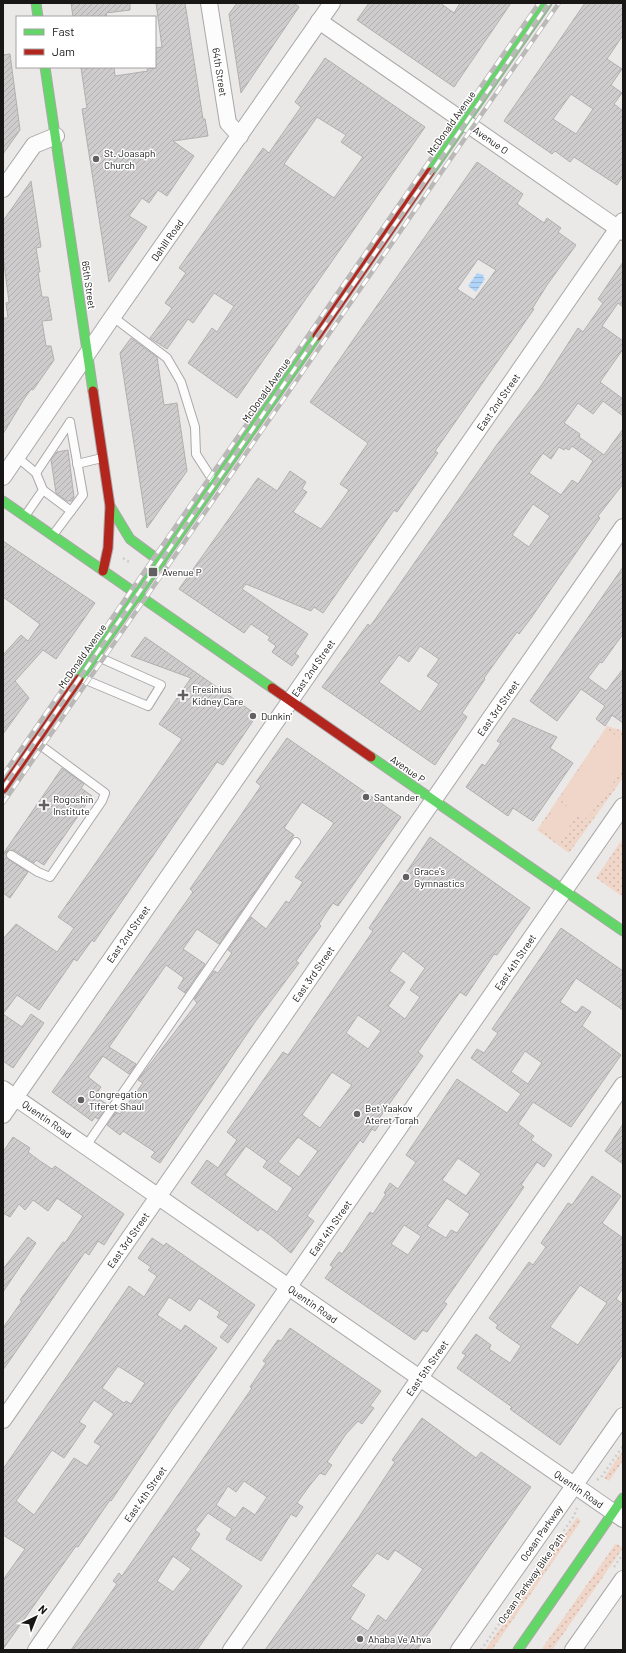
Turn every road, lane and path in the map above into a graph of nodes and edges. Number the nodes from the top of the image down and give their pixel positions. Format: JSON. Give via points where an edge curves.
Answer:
{"nodes":[{"id":1,"x":36,"y":3,"type":"edge"},
{"id":2,"x":209,"y":3,"type":"edge"},
{"id":3,"x":332,"y":3,"type":"edge"},
{"id":4,"x":547,"y":3,"type":"edge"},
{"id":5,"x":38,"y":16,"type":"edge"},
{"id":6,"x":320,"y":21,"type":"junction"},
{"id":7,"x":46,"y":68,"type":"edge"},
{"id":8,"x":465,"y":122,"type":"junction"},
{"id":9,"x":56,"y":136,"type":"junction"},
{"id":10,"x":240,"y":136,"type":"junction"},
{"id":11,"x":3,"y":189,"type":"edge"},
{"id":12,"x":621,"y":227,"type":"edge"},
{"id":13,"x":113,"y":317,"type":"junction"},
{"id":14,"x":88,"y":353,"type":"junction"},
{"id":15,"x":16,"y":457,"type":"junction"},
{"id":16,"x":103,"y":458,"type":"junction"},
{"id":17,"x":77,"y":464,"type":"junction"},
{"id":18,"x":36,"y":473,"type":"junction"},
{"id":19,"x":3,"y":477,"type":"edge"},
{"id":20,"x":215,"y":483,"type":"junction"},
{"id":21,"x":43,"y":490,"type":"junction"},
{"id":22,"x":3,"y":501,"type":"edge"},
{"id":23,"x":110,"y":506,"type":"junction"},
{"id":24,"x":71,"y":511,"type":"junction"},
{"id":25,"x":24,"y":516,"type":"junction"},
{"id":26,"x":623,"y":527,"type":"edge"},
{"id":27,"x":53,"y":536,"type":"junction"},
{"id":28,"x":161,"y":562,"type":"junction"},
{"id":29,"x":103,"y":571,"type":"junction"},
{"id":30,"x":138,"y":595,"type":"junction"},
{"id":31,"x":96,"y":656,"type":"junction"},
{"id":32,"x":80,"y":677,"type":"junction"},
{"id":33,"x":290,"y":700,"type":"junction"},
{"id":34,"x":36,"y":742,"type":"junction"},
{"id":35,"x":3,"y":788,"type":"edge"},
{"id":36,"x":434,"y":800,"type":"junction"},
{"id":37,"x":623,"y":806,"type":"edge"},
{"id":38,"x":296,"y":842,"type":"dead end"},
{"id":39,"x":11,"y":854,"type":"dead end"},
{"id":40,"x":564,"y":890,"type":"junction"},
{"id":41,"x":623,"y":932,"type":"edge"},
{"id":42,"x":623,"y":1085,"type":"edge"},
{"id":43,"x":9,"y":1093,"type":"edge"},
{"id":44,"x":3,"y":1115,"type":"edge"},
{"id":45,"x":86,"y":1146,"type":"junction"},
{"id":46,"x":158,"y":1197,"type":"junction"},
{"id":47,"x":289,"y":1288,"type":"junction"},
{"id":48,"x":419,"y":1378,"type":"junction"},
{"id":49,"x":623,"y":1416,"type":"edge"},
{"id":50,"x":3,"y":1420,"type":"edge"},
{"id":51,"x":623,"y":1446,"type":"edge"},
{"id":52,"x":594,"y":1482,"type":"dead end"},
{"id":53,"x":574,"y":1485,"type":"junction"},
{"id":54,"x":623,"y":1498,"type":"edge"},
{"id":55,"x":578,"y":1505,"type":"dead end"},
{"id":56,"x":618,"y":1516,"type":"edge"},
{"id":57,"x":623,"y":1578,"type":"edge"},
{"id":58,"x":36,"y":1650,"type":"edge"},
{"id":59,"x":231,"y":1650,"type":"edge"},
{"id":60,"x":459,"y":1650,"type":"edge"},
{"id":61,"x":481,"y":1650,"type":"edge"},
{"id":62,"x":518,"y":1650,"type":"edge"},
{"id":63,"x":573,"y":1650,"type":"edge"}],
"edges":[{"from":1,"to":5,"type":"main road"},
{"from":2,"to":10,"type":"street","name":"64th Street","via":[[228,123]]},
{"from":3,"to":6,"type":"street","name":"Dahill Road"},
{"from":4,"to":8,"type":"main road","name":"McDonald Avenue"},
{"from":6,"to":8,"type":"street","name":"Avenue O"},
{"from":6,"to":10,"type":"street","name":"Dahill Road"},
{"from":7,"to":9,"type":"main road","name":"65th Street"},
{"from":8,"to":12,"type":"street","name":"Avenue O"},
{"from":8,"to":20,"type":"main road","name":"McDonald Avenue"},
{"from":9,"to":11,"type":"street","via":[[34,145]]},
{"from":9,"to":14,"type":"main road","name":"65th Street"},
{"from":10,"to":13,"type":"street","name":"Dahill Road"},
{"from":12,"to":33,"type":"street","name":"East 2nd Street"},
{"from":13,"to":14,"type":"street","name":"Dahill Road"},
{"from":13,"to":20,"type":"lane","via":[[167,358],[181,382],[195,427],[196,454]]},
{"from":14,"to":15,"type":"street","name":"Dahill Road"},
{"from":14,"to":16,"type":"main road","name":"65th Street"},
{"from":15,"to":18,"type":"lane"},
{"from":15,"to":19,"type":"street","name":"Dahill Road"},
{"from":16,"to":17,"type":"lane"},
{"from":16,"to":23,"type":"main road","name":"65th Street"},
{"from":17,"to":18,"type":"lane","via":[[70,422]]},
{"from":17,"to":24,"type":"lane","via":[[83,495]]},
{"from":18,"to":21,"type":"lane"},
{"from":20,"to":28,"type":"main road","name":"McDonald Avenue"},
{"from":21,"to":24,"type":"lane"},
{"from":21,"to":25,"type":"lane"},
{"from":22,"to":25,"type":"main road","name":"Avenue P"},
{"from":23,"to":28,"type":"main road","name":"65th Street","via":[[130,539]]},
{"from":23,"to":29,"type":"main road","name":"65th Street","via":[[108,548]]},
{"from":24,"to":27,"type":"lane"},
{"from":25,"to":27,"type":"main road","name":"Avenue P"},
{"from":26,"to":36,"type":"street","name":"East 3rd Street"},
{"from":27,"to":29,"type":"main road","name":"Avenue P"},
{"from":28,"to":30,"type":"main road","name":"McDonald Avenue"},
{"from":29,"to":30,"type":"main road","name":"Avenue P"},
{"from":30,"to":31,"type":"main road","name":"McDonald Avenue"},
{"from":30,"to":33,"type":"main road","name":"Avenue P"},
{"from":31,"to":32,"type":"main road","name":"McDonald Avenue"},
{"from":31,"to":32,"type":"lane","via":[[161,685],[148,706]]},
{"from":32,"to":34,"type":"main road","name":"McDonald Avenue"},
{"from":33,"to":36,"type":"main road","name":"Avenue P"},
{"from":33,"to":43,"type":"street","name":"East 2nd Street"},
{"from":34,"to":35,"type":"main road","name":"McDonald Avenue"},
{"from":34,"to":39,"type":"lane","via":[[105,793],[50,877]]},
{"from":36,"to":40,"type":"main road","name":"Avenue P"},
{"from":36,"to":46,"type":"street","name":"East 3rd Street"},
{"from":37,"to":40,"type":"street","name":"East 4th Street"},
{"from":38,"to":45,"type":"lane"},
{"from":40,"to":41,"type":"main road","name":"Avenue P"},
{"from":40,"to":47,"type":"street","name":"East 4th Street"},
{"from":42,"to":48,"type":"street","name":"East 5th Street"},
{"from":43,"to":44,"type":"street","name":"East 2nd Street"},
{"from":43,"to":45,"type":"street","name":"Quentin Road"},
{"from":45,"to":46,"type":"street","name":"Quentin Road"},
{"from":46,"to":47,"type":"street","name":"Quentin Road"},
{"from":46,"to":50,"type":"street","name":"East 3rd Street"},
{"from":47,"to":48,"type":"street","name":"Quentin Road"},
{"from":47,"to":58,"type":"street","name":"East 4th Street"},
{"from":48,"to":53,"type":"street","name":"Quentin Road"},
{"from":48,"to":59,"type":"street","name":"East 5th Street"},
{"from":49,"to":53,"type":"street","name":"Ocean Parkway"},
{"from":51,"to":52,"type":"path","via":[[602,1476]]},
{"from":53,"to":56,"type":"street","name":"Quentin Road"},
{"from":53,"to":60,"type":"street","name":"Ocean Parkway"},
{"from":54,"to":56,"type":"main road"},
{"from":55,"to":61,"type":"path","name":"Ocean Parkway Bike Path","via":[[574,1516]]},
{"from":56,"to":62,"type":"main road"},
{"from":57,"to":63,"type":"street"}]}
